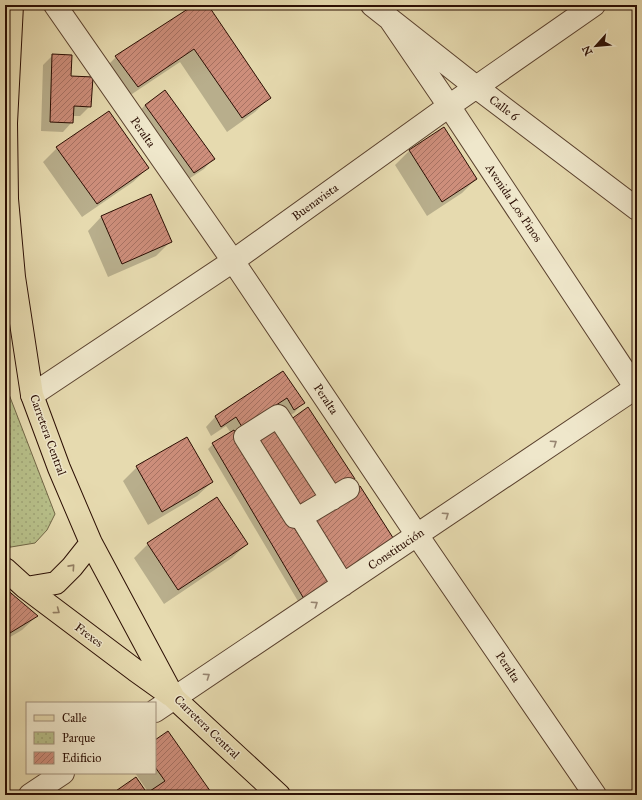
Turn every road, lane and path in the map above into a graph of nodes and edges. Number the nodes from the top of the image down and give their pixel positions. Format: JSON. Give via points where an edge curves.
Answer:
{"nodes":[{"id":1,"x":12,"y":5,"type":"edge"},
{"id":2,"x":54,"y":5,"type":"edge"},
{"id":3,"x":372,"y":5,"type":"edge"},
{"id":4,"x":594,"y":5,"type":"edge"},
{"id":5,"x":389,"y":18,"type":"junction"},
{"id":6,"x":476,"y":87,"type":"junction"},
{"id":7,"x":449,"y":106,"type":"junction"},
{"id":8,"x":6,"y":198,"type":"edge"},
{"id":9,"x":637,"y":209,"type":"edge"},
{"id":10,"x":233,"y":261,"type":"junction"},
{"id":11,"x":637,"y":388,"type":"edge"},
{"id":12,"x":32,"y":395,"type":"junction"},
{"id":13,"x":301,"y":518,"type":"junction"},
{"id":14,"x":417,"y":534,"type":"junction"},
{"id":15,"x":91,"y":543,"type":"junction"},
{"id":16,"x":5,"y":569,"type":"edge"},
{"id":17,"x":343,"y":584,"type":"junction"},
{"id":18,"x":26,"y":588,"type":"junction"},
{"id":19,"x":174,"y":698,"type":"junction"},
{"id":20,"x":156,"y":710,"type":"edge"},
{"id":21,"x":62,"y":774,"type":"edge"},
{"id":22,"x":30,"y":795,"type":"edge"},
{"id":23,"x":279,"y":795,"type":"edge"},
{"id":24,"x":595,"y":795,"type":"edge"}],
"edges":[{"from":1,"to":8,"type":"main road","name":"Carretera Central","via":[[6,123]]},
{"from":2,"to":10,"type":"street","name":"Peralta"},
{"from":3,"to":5,"type":"street","name":"Calle 6"},
{"from":4,"to":6,"type":"street","name":"Buenavista"},
{"from":5,"to":6,"type":"street","name":"Calle 6"},
{"from":5,"to":7,"type":"street","name":"Avenida Los Pinos"},
{"from":6,"to":7,"type":"street","name":"Buenavista"},
{"from":6,"to":9,"type":"street","name":"Calle 6"},
{"from":7,"to":10,"type":"street","name":"Buenavista"},
{"from":7,"to":11,"type":"street","name":"Avenida Los Pinos"},
{"from":8,"to":12,"type":"main road","name":"Carretera Central","via":[[14,277]]},
{"from":10,"to":12,"type":"street","name":"Buenavista"},
{"from":10,"to":14,"type":"street","name":"Peralta"},
{"from":14,"to":11,"type":"street","name":"Constitución","one_way":true},
{"from":12,"to":15,"type":"main road","name":"Carretera Central"},
{"from":13,"to":13,"type":"street","via":[[340,494],[283,412],[245,437],[295,517]]},
{"from":13,"to":17,"type":"street"},
{"from":14,"to":17,"type":"street","name":"Constitución"},
{"from":14,"to":24,"type":"street","name":"Peralta"},
{"from":18,"to":15,"type":"main road","one_way":true,"via":[[56,583]]},
{"from":15,"to":19,"type":"main road","name":"Carretera Central"},
{"from":16,"to":18,"type":"main road","name":"Frexes"},
{"from":19,"to":17,"type":"street","name":"Constitución","one_way":true},
{"from":18,"to":19,"type":"main road","name":"Frexes","one_way":true},
{"from":19,"to":20,"type":"street","name":"Constitución"},
{"from":19,"to":23,"type":"main road","name":"Carretera Central"},
{"from":21,"to":22,"type":"street"}]}
